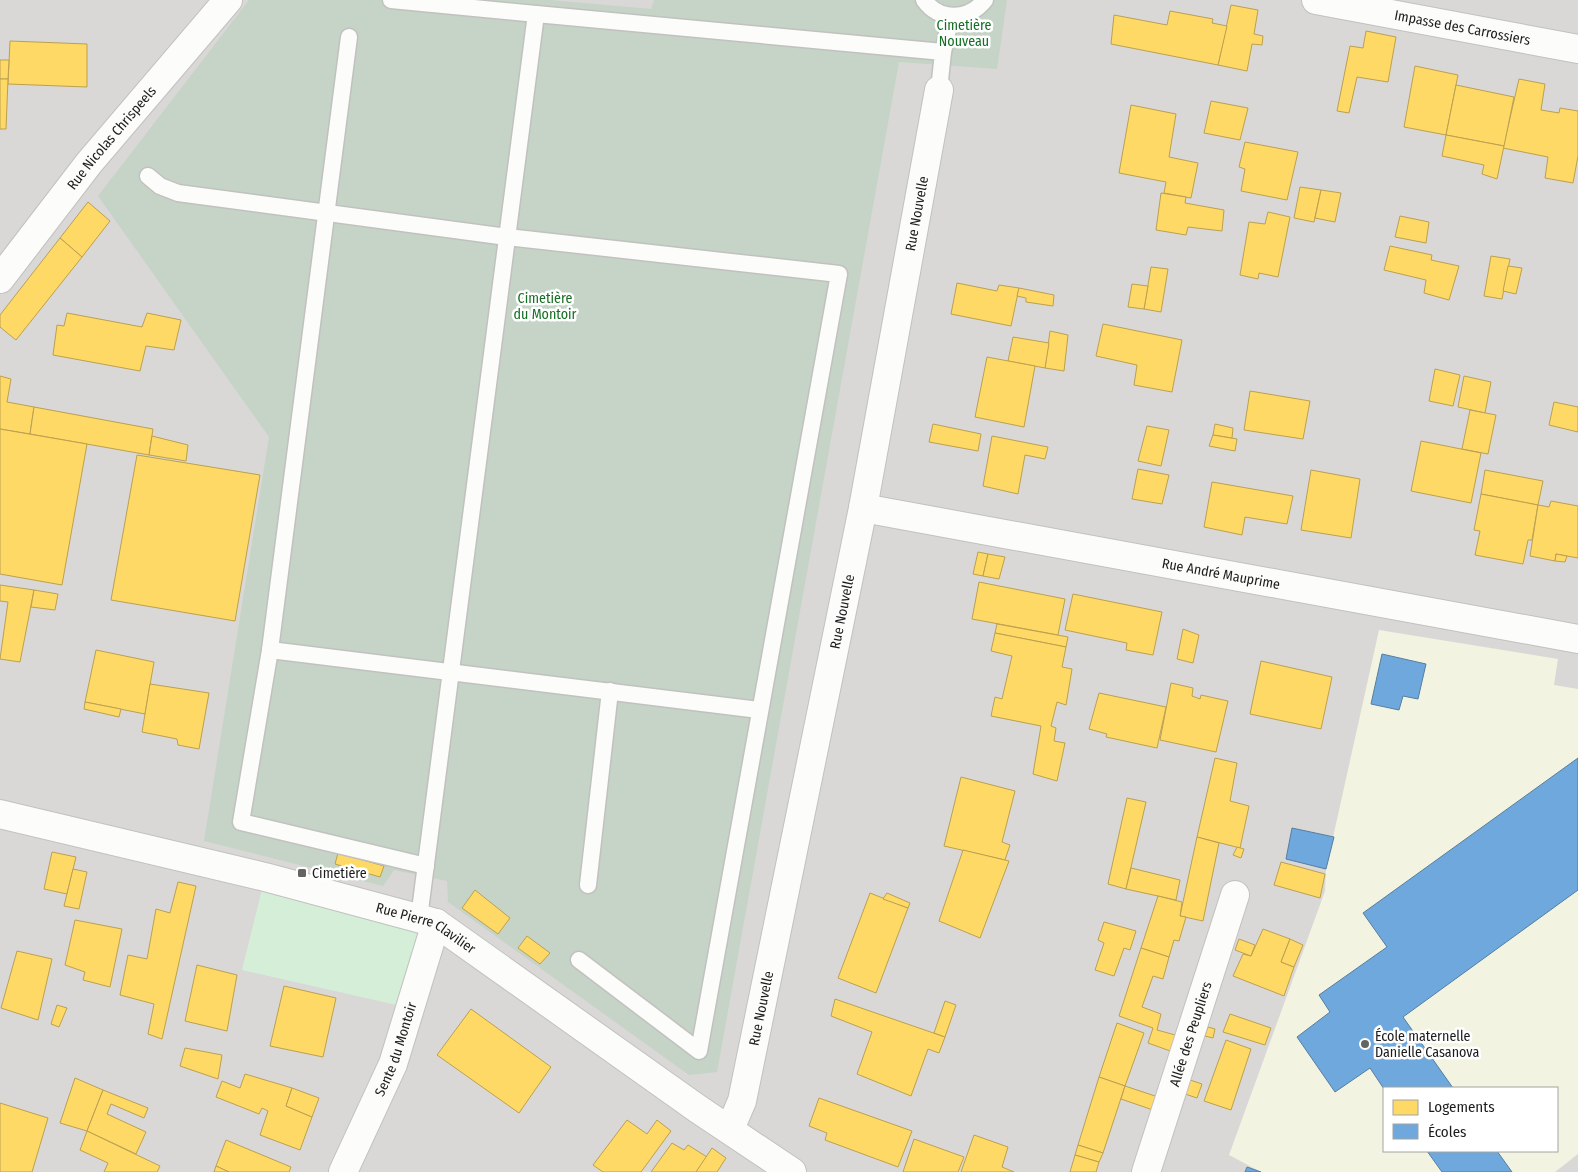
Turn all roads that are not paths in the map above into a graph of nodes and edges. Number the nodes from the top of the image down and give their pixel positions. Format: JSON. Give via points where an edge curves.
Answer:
{"nodes":[{"id":1,"x":228,"y":0,"type":"edge"},
{"id":2,"x":391,"y":0,"type":"edge"},
{"id":3,"x":924,"y":0,"type":"edge"},
{"id":4,"x":985,"y":0,"type":"edge"},
{"id":5,"x":1316,"y":0,"type":"edge"},
{"id":6,"x":536,"y":14,"type":"junction"},
{"id":7,"x":950,"y":16,"type":"junction"},
{"id":8,"x":349,"y":38,"type":"dead end"},
{"id":9,"x":1578,"y":50,"type":"edge"},
{"id":10,"x":943,"y":52,"type":"junction"},
{"id":11,"x":939,"y":90,"type":"joint"},
{"id":12,"x":148,"y":176,"type":"dead end"},
{"id":13,"x":326,"y":213,"type":"junction"},
{"id":14,"x":507,"y":237,"type":"junction"},
{"id":15,"x":0,"y":278,"type":"edge"},
{"id":16,"x":863,"y":508,"type":"junction"},
{"id":17,"x":1578,"y":639,"type":"edge"},
{"id":18,"x":270,"y":650,"type":"junction"},
{"id":19,"x":451,"y":673,"type":"junction"},
{"id":20,"x":610,"y":691,"type":"junction"},
{"id":21,"x":760,"y":710,"type":"junction"},
{"id":22,"x":0,"y":814,"type":"edge"},
{"id":23,"x":426,"y":866,"type":"junction"},
{"id":24,"x":588,"y":885,"type":"dead end"},
{"id":25,"x":1235,"y":895,"type":"dead end"},
{"id":26,"x":428,"y":920,"type":"junction"},
{"id":27,"x":579,"y":960,"type":"dead end"},
{"id":28,"x":730,"y":1128,"type":"junction"},
{"id":29,"x":343,"y":1172,"type":"edge"},
{"id":30,"x":792,"y":1172,"type":"edge"},
{"id":31,"x":1146,"y":1172,"type":"edge"}],
"edges":[{"from":1,"to":15,"type":"street","name":"Rue Nicolas Chrispeels","via":[[89,163]]},
{"from":2,"to":6,"type":"lane"},
{"from":3,"to":7,"type":"lane","via":[[936,12]]},
{"from":4,"to":7,"type":"lane","via":[[979,8],[965,15]]},
{"from":5,"to":9,"type":"street","name":"Impasse des Carrossiers"},
{"from":6,"to":10,"type":"lane"},
{"from":6,"to":14,"type":"lane"},
{"from":7,"to":10,"type":"lane"},
{"from":8,"to":13,"type":"lane"},
{"from":10,"to":11,"type":"lane"},
{"from":11,"to":16,"type":"street","name":"Rue Nouvelle"},
{"from":12,"to":13,"type":"lane","via":[[160,186],[178,193]]},
{"from":13,"to":14,"type":"lane"},
{"from":13,"to":18,"type":"lane"},
{"from":14,"to":19,"type":"lane"},
{"from":14,"to":21,"type":"lane","via":[[839,274]]},
{"from":16,"to":17,"type":"street","name":"Rue André Mauprime"},
{"from":16,"to":28,"type":"street","name":"Rue Nouvelle","via":[[742,1101]]},
{"from":18,"to":19,"type":"lane"},
{"from":18,"to":23,"type":"lane","via":[[241,822]]},
{"from":19,"to":20,"type":"lane"},
{"from":19,"to":23,"type":"lane"},
{"from":20,"to":21,"type":"lane"},
{"from":20,"to":24,"type":"lane"},
{"from":21,"to":27,"type":"lane","via":[[698,1051]]},
{"from":22,"to":26,"type":"street","name":"Rue Pierre Clavilier"},
{"from":23,"to":26,"type":"lane"},
{"from":25,"to":31,"type":"street","name":"Allée des Peupliers"},
{"from":26,"to":28,"type":"street","name":"Rue Pierre Clavilier","via":[[698,1109]]},
{"from":26,"to":29,"type":"street","name":"Sente du Montoir","via":[[393,1064]]},
{"from":28,"to":30,"type":"street","name":"Rue Pierre Clavilier"}]}
